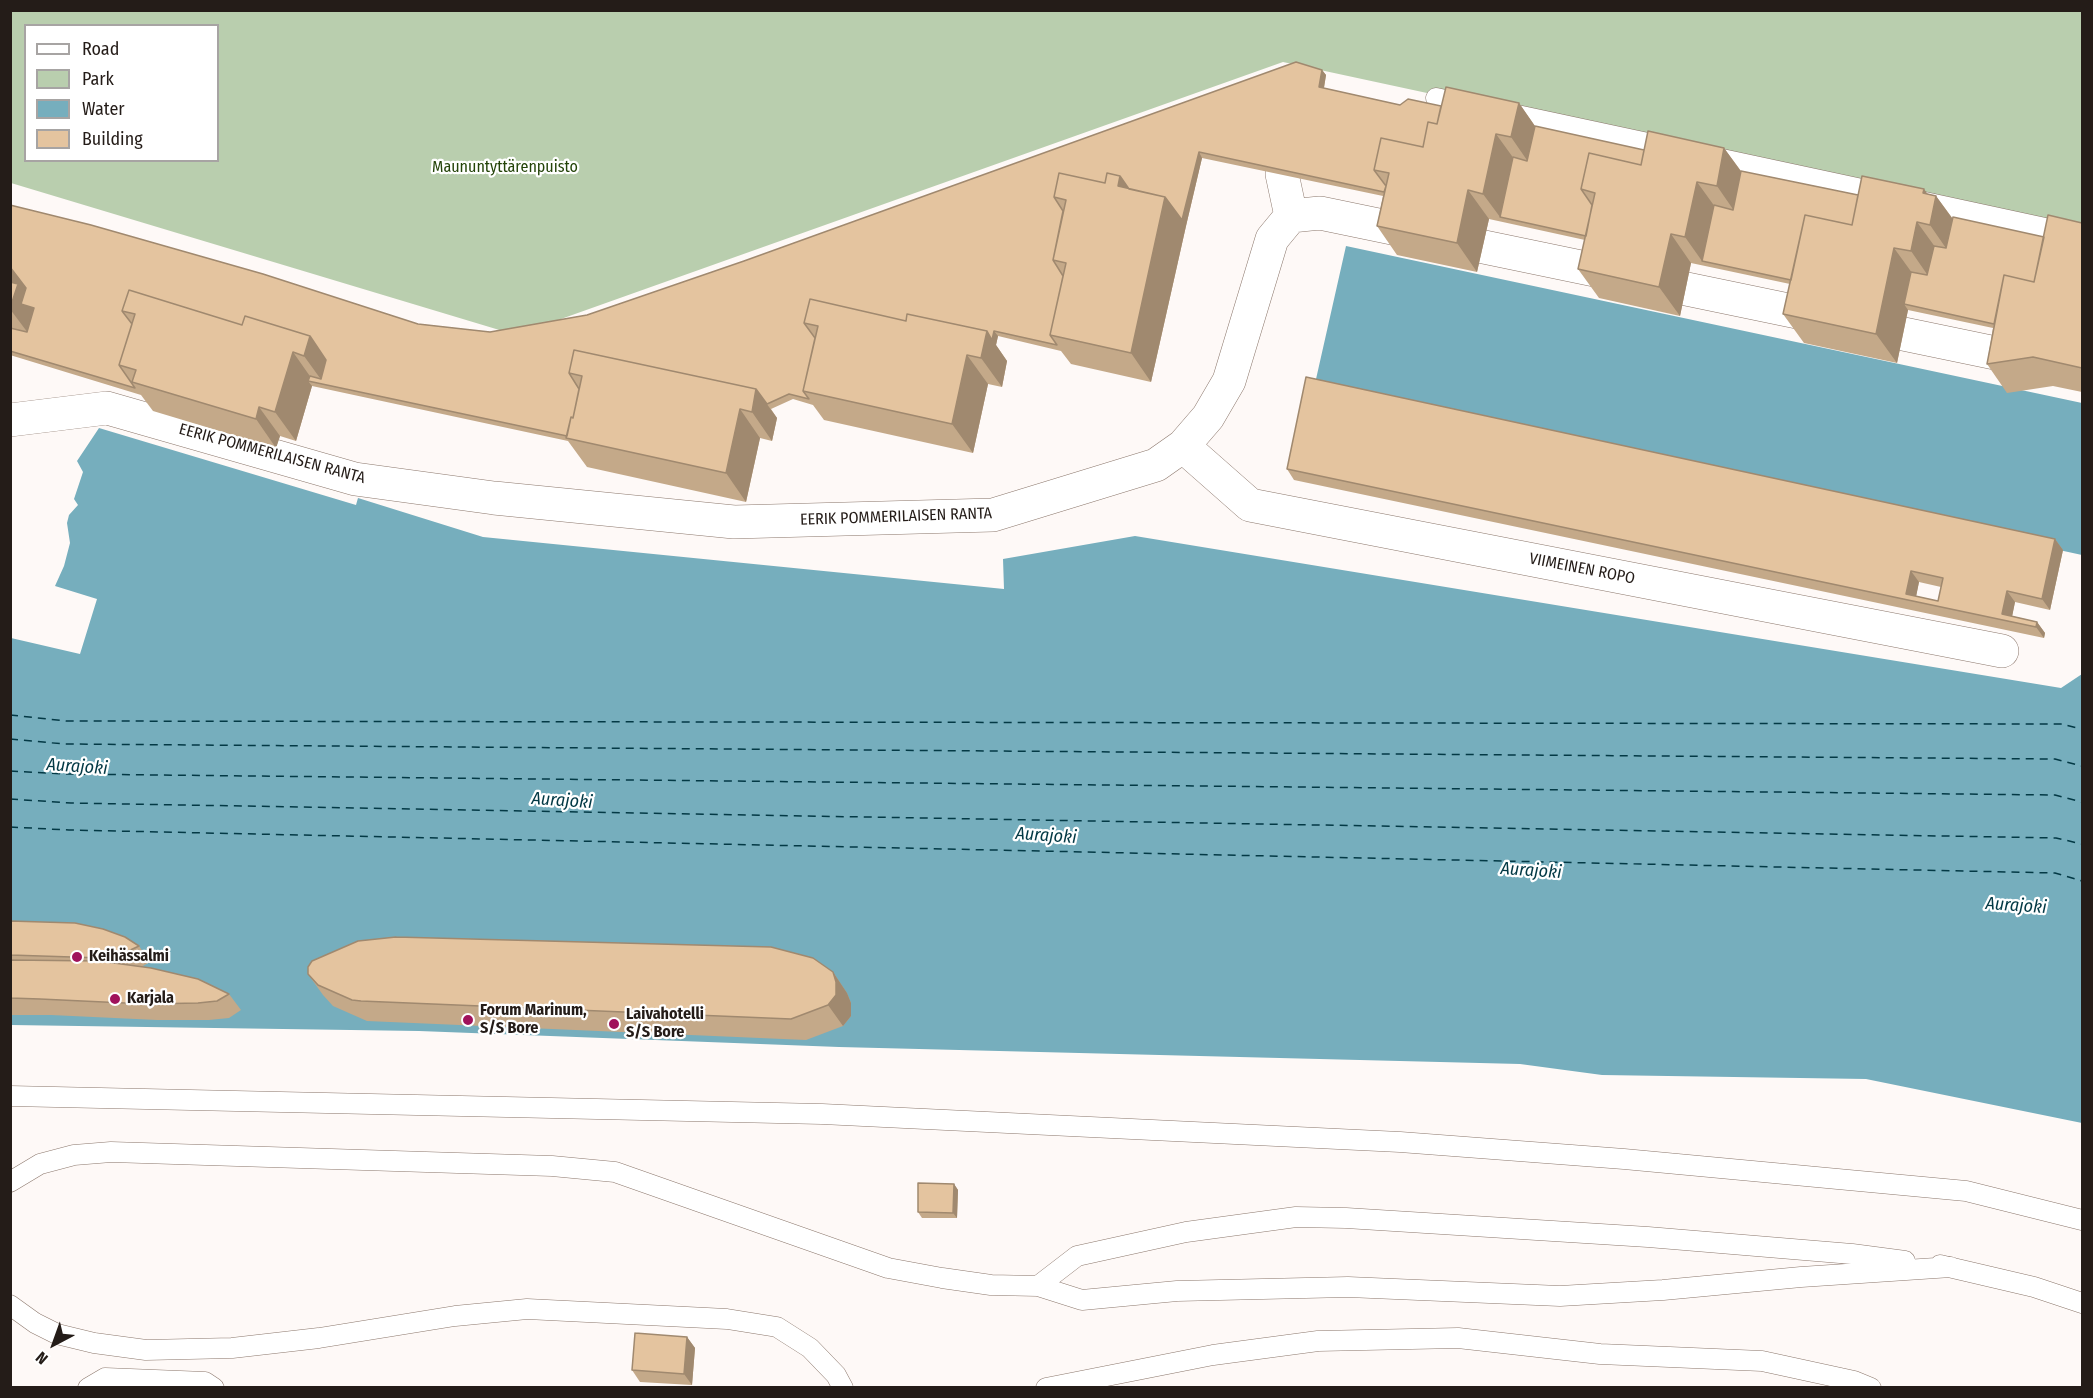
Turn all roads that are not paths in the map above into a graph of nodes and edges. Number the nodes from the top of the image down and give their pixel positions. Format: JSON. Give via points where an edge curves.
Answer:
{"nodes":[{"id":1,"x":1436,"y":98,"type":"dead end"},
{"id":2,"x":1282,"y":174,"type":"edge"},
{"id":3,"x":1291,"y":216,"type":"junction"},
{"id":4,"x":2082,"y":236,"type":"edge"},
{"id":5,"x":2082,"y":371,"type":"edge"},
{"id":6,"x":10,"y":420,"type":"edge"},
{"id":7,"x":1183,"y":446,"type":"junction"},
{"id":8,"x":2002,"y":651,"type":"dead end"},
{"id":9,"x":10,"y":1096,"type":"edge"},
{"id":10,"x":10,"y":1182,"type":"edge"},
{"id":11,"x":2082,"y":1220,"type":"edge"},
{"id":12,"x":1951,"y":1267,"type":"junction"},
{"id":13,"x":1038,"y":1286,"type":"junction"},
{"id":14,"x":2079,"y":1304,"type":"edge"},
{"id":15,"x":10,"y":1305,"type":"edge"},
{"id":16,"x":88,"y":1388,"type":"edge"},
{"id":17,"x":214,"y":1388,"type":"edge"},
{"id":18,"x":843,"y":1388,"type":"edge"},
{"id":19,"x":1046,"y":1388,"type":"edge"},
{"id":20,"x":1871,"y":1388,"type":"edge"}],
"edges":[{"from":1,"to":4,"type":"lane"},
{"from":2,"to":3,"type":"street"},
{"from":3,"to":5,"type":"street","via":[[1320,213]]},
{"from":3,"to":7,"type":"street","name":"EERIK POMMERILAISEN RANTA","via":[[1272,239],[1229,381],[1208,417]]},
{"from":6,"to":7,"type":"street","name":"EERIK POMMERILAISEN RANTA","via":[[107,408],[355,478],[494,498],[734,522],[993,515],[1156,465]]},
{"from":7,"to":8,"type":"street","name":"VIIMEINEN ROPO","via":[[1250,505]]},
{"from":9,"to":11,"type":"lane","via":[[822,1114],[1400,1142],[1966,1191]]},
{"from":10,"to":13,"type":"lane","via":[[40,1164],[74,1155],[111,1152],[615,1172],[888,1268],[991,1285]]},
{"from":12,"to":13,"type":"lane","via":[[1560,1296],[1348,1287],[1178,1291],[1082,1299]]},
{"from":12,"to":13,"type":"lane","via":[[1852,1254],[1648,1237],[1296,1218],[1186,1232],[1077,1256]]},
{"from":12,"to":14,"type":"lane","via":[[2034,1287]]},
{"from":15,"to":18,"type":"lane","via":[[57,1334],[146,1350],[232,1348],[527,1309],[728,1319],[777,1327],[810,1348]]},
{"from":16,"to":17,"type":"lane","via":[[105,1378],[205,1383]]},
{"from":19,"to":20,"type":"lane","via":[[1213,1355],[1318,1341],[1458,1338],[1600,1354],[1762,1361]]}]}
